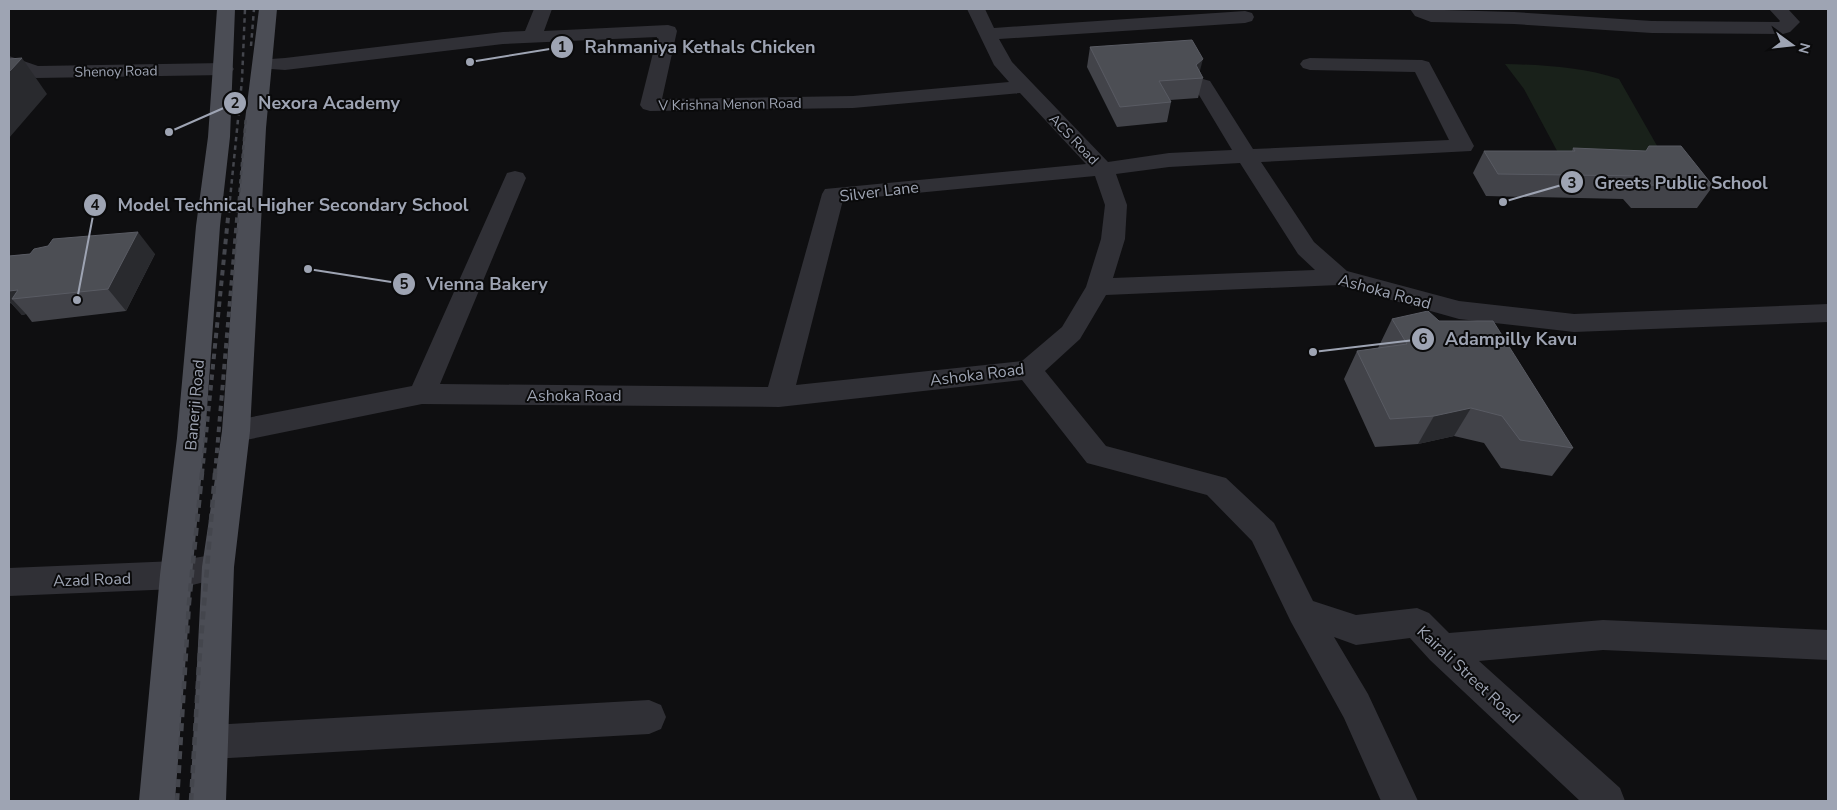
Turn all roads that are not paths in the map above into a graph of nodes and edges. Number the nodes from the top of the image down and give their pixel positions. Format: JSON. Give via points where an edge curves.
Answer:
{"nodes":[{"id":1,"x":226,"y":9,"type":"edge"},
{"id":2,"x":268,"y":9,"type":"edge"},
{"id":3,"x":543,"y":9,"type":"edge"},
{"id":4,"x":976,"y":9,"type":"edge"},
{"id":5,"x":1419,"y":9,"type":"edge"},
{"id":6,"x":1778,"y":9,"type":"edge"},
{"id":7,"x":1244,"y":17,"type":"dead end"},
{"id":8,"x":986,"y":34,"type":"junction"},
{"id":9,"x":532,"y":36,"type":"junction"},
{"id":10,"x":9,"y":62,"type":"edge"},
{"id":11,"x":1310,"y":64,"type":"dead end"},
{"id":12,"x":262,"y":71,"type":"junction"},
{"id":13,"x":224,"y":76,"type":"junction"},
{"id":14,"x":1203,"y":85,"type":"edge"},
{"id":15,"x":1024,"y":86,"type":"junction"},
{"id":16,"x":1246,"y":156,"type":"junction"},
{"id":17,"x":1103,"y":168,"type":"junction"},
{"id":18,"x":515,"y":178,"type":"dead end"},
{"id":19,"x":1338,"y":277,"type":"junction"},
{"id":20,"x":1098,"y":287,"type":"junction"},
{"id":21,"x":1828,"y":313,"type":"edge"},
{"id":22,"x":1029,"y":370,"type":"junction"},
{"id":23,"x":422,"y":394,"type":"junction"},
{"id":24,"x":779,"y":396,"type":"junction"},
{"id":25,"x":236,"y":431,"type":"junction"},
{"id":26,"x":218,"y":567,"type":"junction"},
{"id":27,"x":176,"y":575,"type":"junction"},
{"id":28,"x":9,"y":582,"type":"edge"},
{"id":29,"x":1302,"y":612,"type":"junction"},
{"id":30,"x":1828,"y":645,"type":"edge"},
{"id":31,"x":1442,"y":649,"type":"junction"},
{"id":32,"x":649,"y":717,"type":"dead end"},
{"id":33,"x":211,"y":742,"type":"junction"},
{"id":34,"x":157,"y":801,"type":"edge"},
{"id":35,"x":208,"y":801,"type":"edge"},
{"id":36,"x":1400,"y":801,"type":"edge"},
{"id":37,"x":1607,"y":801,"type":"edge"}],
"edges":[{"from":1,"to":13,"type":"main road","name":"Banerji Road"},
{"from":2,"to":12,"type":"main road"},
{"from":3,"to":9,"type":"street"},
{"from":4,"to":8,"type":"street","name":"ACS Road"},
{"from":5,"to":6,"type":"street","via":[[1431,16],[1514,18],[1652,28],[1783,28],[1791,22]]},
{"from":7,"to":8,"type":"street"},
{"from":8,"to":15,"type":"street","name":"ACS Road","via":[[1004,65]]},
{"from":9,"to":12,"type":"street","name":"V Krishna Menon Road","via":[[285,64]]},
{"from":9,"to":15,"type":"street","name":"V Krishna Menon Road","via":[[668,31],[650,105],[853,102]]},
{"from":10,"to":13,"type":"street","name":"Shenoy Road","via":[[36,72]]},
{"from":11,"to":16,"type":"street","via":[[1422,66],[1462,146]]},
{"from":12,"to":13,"type":"main road"},
{"from":12,"to":25,"type":"main road","via":[[254,128]]},
{"from":13,"to":27,"type":"main road","name":"Banerji Road"},
{"from":14,"to":16,"type":"street"},
{"from":15,"to":17,"type":"street","name":"ACS Road"},
{"from":16,"to":17,"type":"street"},
{"from":16,"to":19,"type":"street","via":[[1306,248]]},
{"from":17,"to":20,"type":"street","name":"ACS Road","via":[[1116,205],[1113,239]]},
{"from":17,"to":24,"type":"street","name":"Silver Lane","via":[[833,194]]},
{"from":18,"to":23,"type":"street"},
{"from":19,"to":20,"type":"street","name":"Ashoka Road"},
{"from":19,"to":21,"type":"street","name":"Ashoka Road","via":[[1459,310],[1574,323]]},
{"from":20,"to":22,"type":"street","name":"Ashoka Road","via":[[1072,333]]},
{"from":22,"to":24,"type":"street","name":"Ashoka Road"},
{"from":22,"to":29,"type":"street","via":[[1097,455],[1216,486],[1263,532]]},
{"from":23,"to":24,"type":"street","name":"Ashoka Road"},
{"from":23,"to":25,"type":"street","name":"Ashoka Road"},
{"from":25,"to":26,"type":"main road"},
{"from":26,"to":27,"type":"street","name":"Azad Road"},
{"from":26,"to":33,"type":"main road"},
{"from":27,"to":28,"type":"street","name":"Azad Road"},
{"from":27,"to":34,"type":"main road","name":"Banerji Road"},
{"from":29,"to":31,"type":"street","name":"Kairali Street Road","via":[[1356,630],[1417,623]]},
{"from":29,"to":36,"type":"street","via":[[1356,706]]},
{"from":30,"to":31,"type":"street","via":[[1603,635]]},
{"from":31,"to":37,"type":"street","name":"Kairali Street Road"},
{"from":32,"to":33,"type":"street"},
{"from":33,"to":35,"type":"main road"}]}
